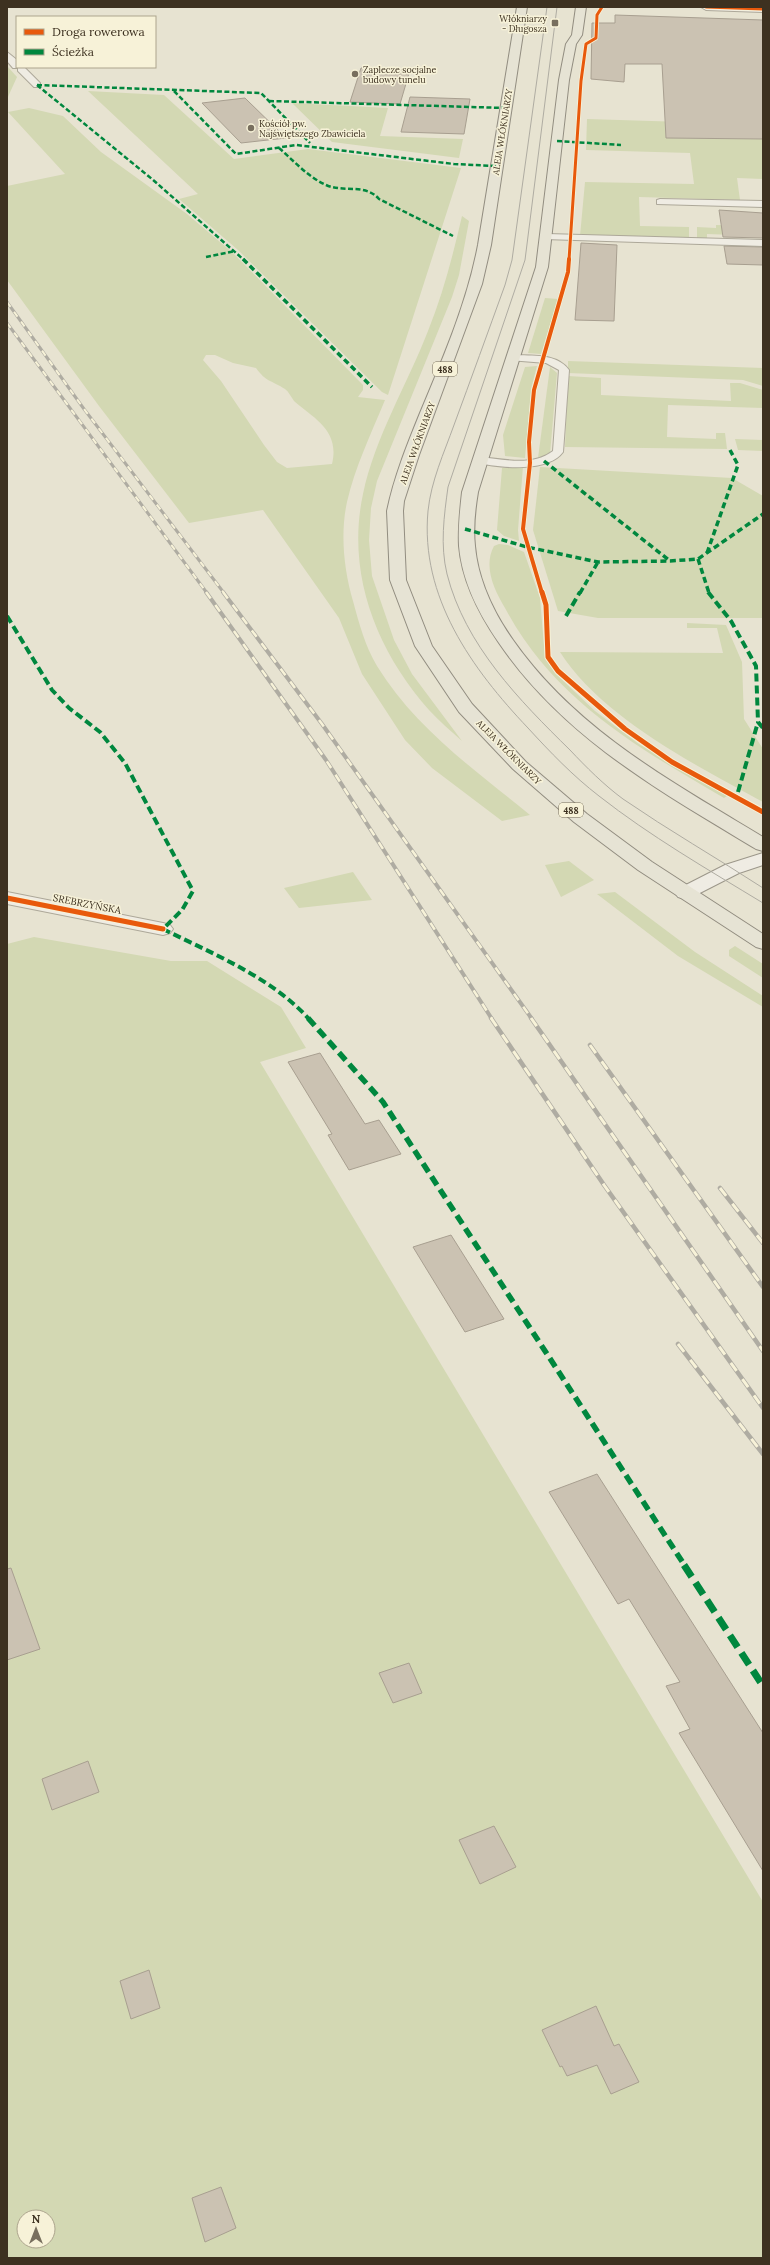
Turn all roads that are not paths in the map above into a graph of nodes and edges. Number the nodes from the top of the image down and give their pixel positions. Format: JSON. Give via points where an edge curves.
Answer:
{"nodes":[{"id":1,"x":522,"y":7,"type":"edge"},
{"id":2,"x":581,"y":7,"type":"edge"},
{"id":3,"x":706,"y":7,"type":"edge"},
{"id":4,"x":763,"y":9,"type":"edge"},
{"id":5,"x":7,"y":55,"type":"edge"},
{"id":6,"x":16,"y":64,"type":"edge"},
{"id":7,"x":20,"y":68,"type":"edge"},
{"id":8,"x":37,"y":85,"type":"dead end"},
{"id":9,"x":660,"y":202,"type":"dead end"},
{"id":10,"x":763,"y":204,"type":"edge"},
{"id":11,"x":547,"y":237,"type":"junction"},
{"id":12,"x":763,"y":243,"type":"edge"},
{"id":13,"x":513,"y":358,"type":"junction"},
{"id":14,"x":479,"y":460,"type":"junction"},
{"id":15,"x":763,"y":845,"type":"edge"},
{"id":16,"x":763,"y":859,"type":"edge"},
{"id":17,"x":685,"y":893,"type":"junction"},
{"id":18,"x":7,"y":898,"type":"edge"},
{"id":19,"x":163,"y":929,"type":"dead end"},
{"id":20,"x":763,"y":943,"type":"edge"}],
"edges":[{"from":1,"to":17,"type":"main road","name":"ALEJA WŁÓKNIARZY","number":"488","via":[[476,286],[412,453],[397,500],[394,542],[400,581],[414,625],[428,653],[444,679],[491,737],[559,801],[614,844]]},
{"from":2,"to":11,"type":"main road","via":[[577,35],[571,44],[564,80]]},
{"from":3,"to":4,"type":"street"},
{"from":5,"to":6,"type":"street"},
{"from":7,"to":8,"type":"lane"},
{"from":9,"to":10,"type":"lane"},
{"from":11,"to":12,"type":"lane"},
{"from":11,"to":13,"type":"main road","via":[[538,283]]},
{"from":13,"to":14,"type":"main road"},
{"from":13,"to":14,"type":"lane","via":[[548,361],[561,366],[564,370],[558,452],[544,461],[530,463]]},
{"from":14,"to":15,"type":"main road","via":[[466,512],[465,529],[470,568],[487,612],[517,658],[551,699],[596,738],[640,769]]},
{"from":16,"to":17,"type":"street","via":[[732,869]]},
{"from":17,"to":20,"type":"main road","name":"ALEJA WŁÓKNIARZY","number":"488"},
{"from":18,"to":19,"type":"street","name":"SREBRZYŃSKA"}]}
